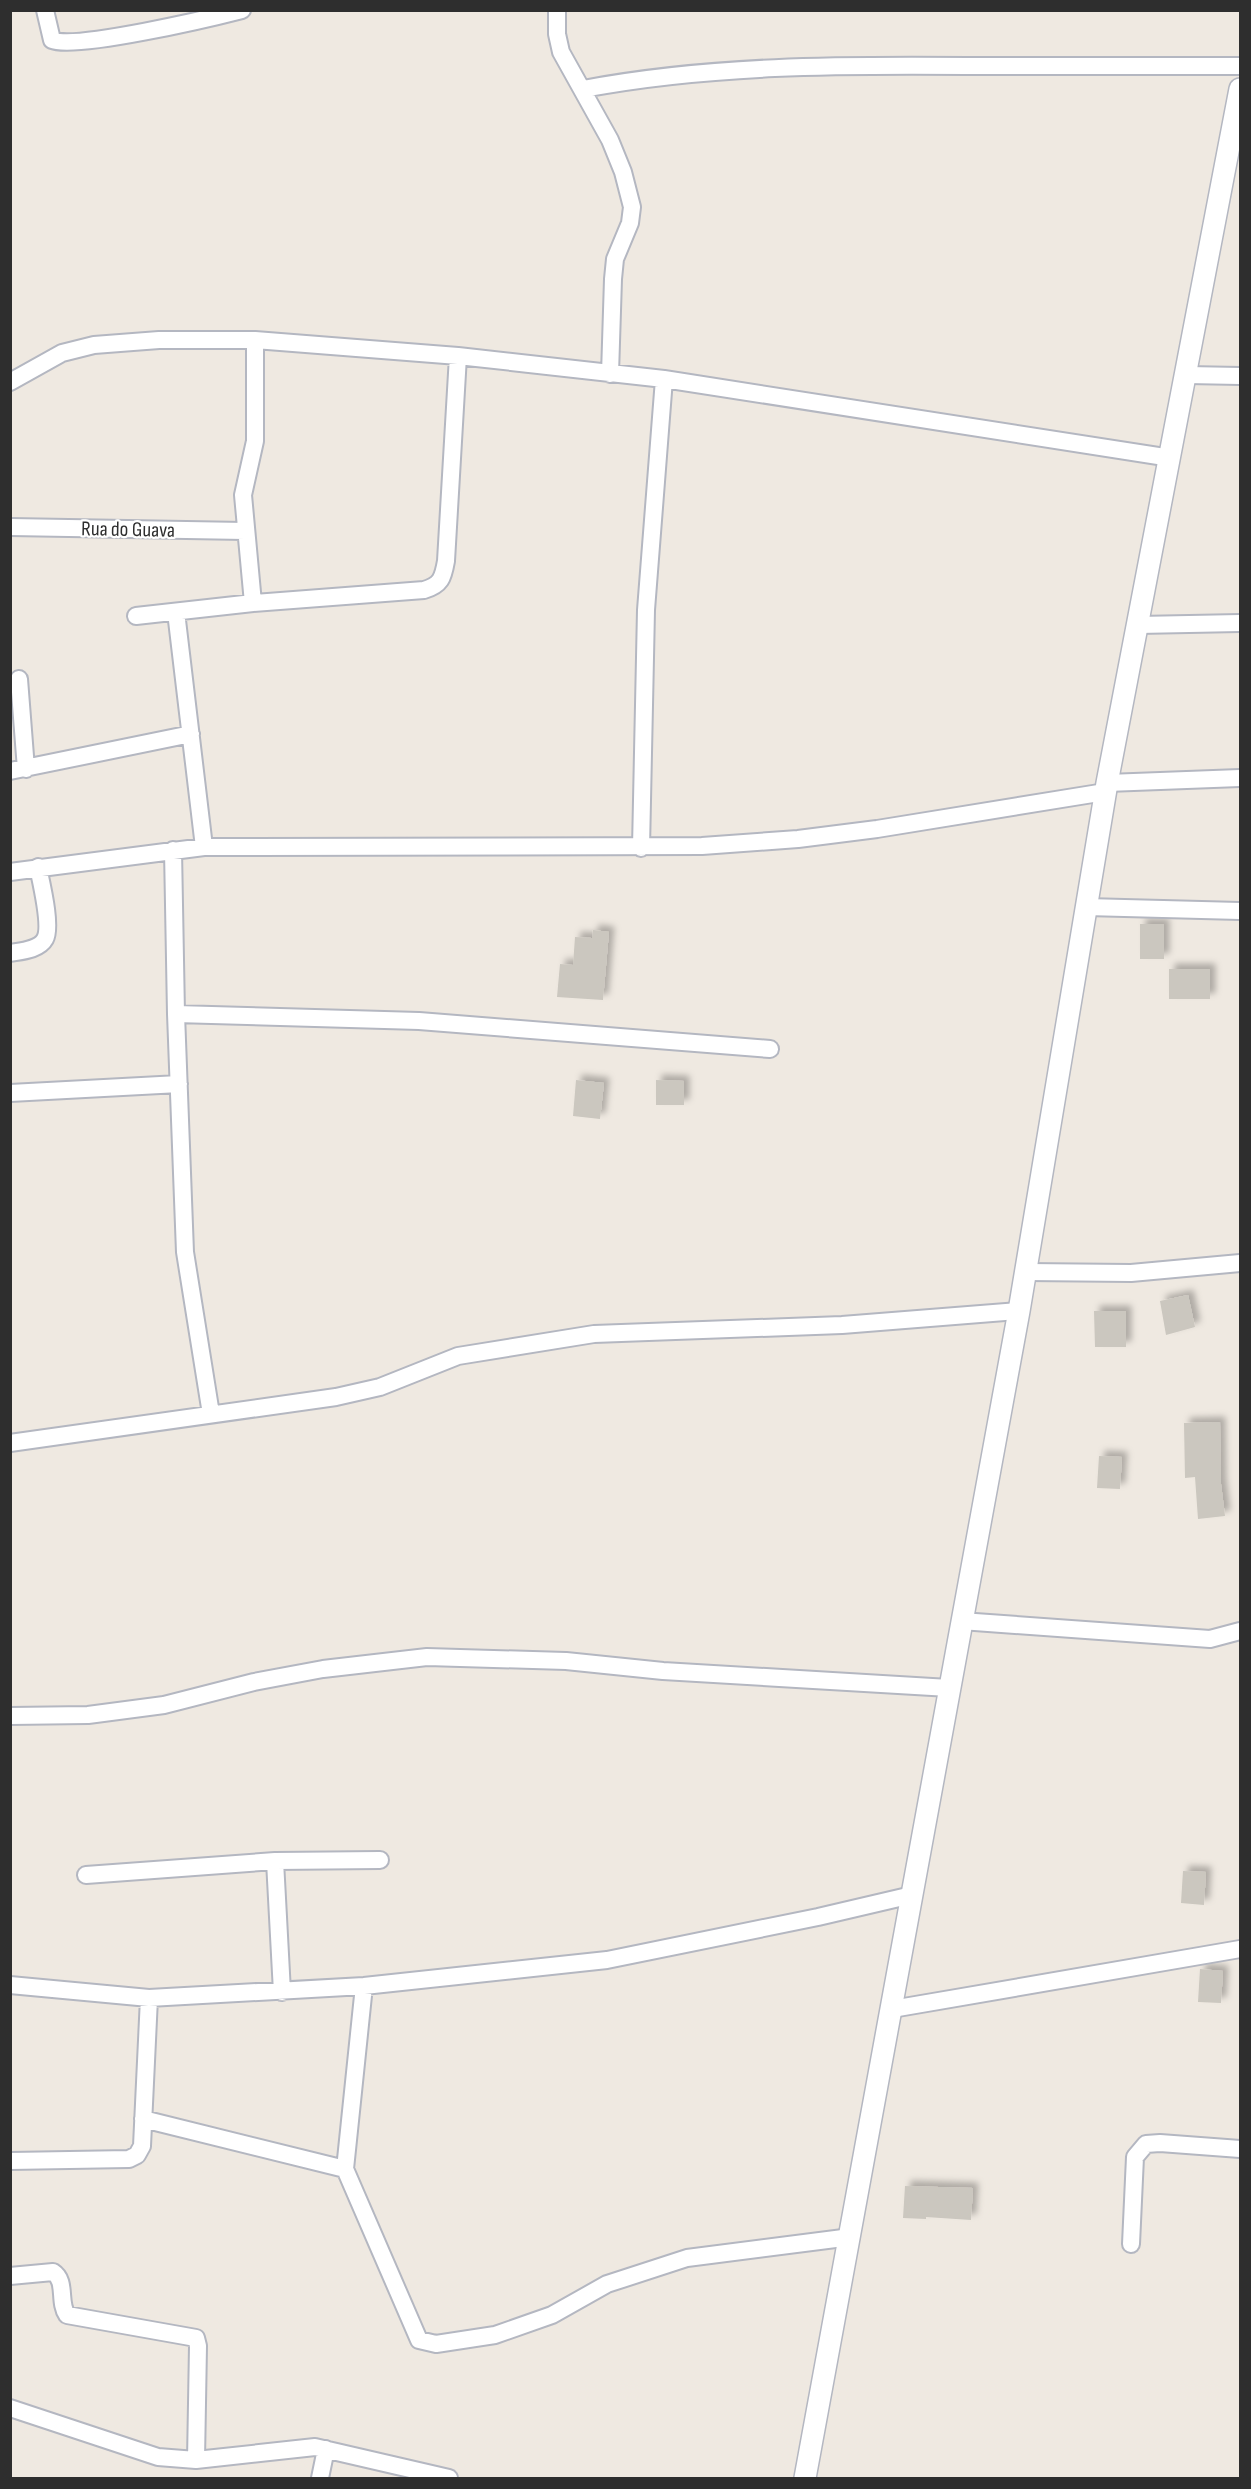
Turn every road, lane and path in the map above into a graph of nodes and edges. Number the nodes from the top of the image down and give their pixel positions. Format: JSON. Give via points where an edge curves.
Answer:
{"nodes":[{"id":1,"x":45,"y":10,"type":"edge"},
{"id":2,"x":242,"y":10,"type":"edge"},
{"id":3,"x":557,"y":10,"type":"edge"},
{"id":4,"x":1240,"y":66,"type":"edge"},
{"id":5,"x":583,"y":89,"type":"junction"},
{"id":6,"x":1240,"y":89,"type":"edge"},
{"id":7,"x":1236,"y":134,"type":"edge"},
{"id":8,"x":255,"y":340,"type":"junction"},
{"id":9,"x":458,"y":356,"type":"junction"},
{"id":10,"x":610,"y":374,"type":"junction"},
{"id":11,"x":1187,"y":375,"type":"junction"},
{"id":12,"x":1240,"y":376,"type":"edge"},
{"id":13,"x":664,"y":379,"type":"junction"},
{"id":14,"x":10,"y":382,"type":"edge"},
{"id":15,"x":1171,"y":458,"type":"junction"},
{"id":16,"x":10,"y":527,"type":"edge"},
{"id":17,"x":245,"y":531,"type":"junction"},
{"id":18,"x":253,"y":603,"type":"junction"},
{"id":19,"x":176,"y":612,"type":"junction"},
{"id":20,"x":136,"y":616,"type":"dead end"},
{"id":21,"x":1240,"y":623,"type":"edge"},
{"id":22,"x":1138,"y":624,"type":"junction"},
{"id":23,"x":19,"y":680,"type":"dead end"},
{"id":24,"x":191,"y":734,"type":"junction"},
{"id":25,"x":18,"y":770,"type":"edge"},
{"id":26,"x":1240,"y":778,"type":"edge"},
{"id":27,"x":1106,"y":788,"type":"junction"},
{"id":28,"x":204,"y":847,"type":"junction"},
{"id":29,"x":641,"y":848,"type":"junction"},
{"id":30,"x":173,"y":850,"type":"junction"},
{"id":31,"x":38,"y":867,"type":"junction"},
{"id":32,"x":10,"y":872,"type":"edge"},
{"id":33,"x":1086,"y":908,"type":"junction"},
{"id":34,"x":1240,"y":911,"type":"edge"},
{"id":35,"x":10,"y":953,"type":"edge"},
{"id":36,"x":176,"y":1014,"type":"junction"},
{"id":37,"x":770,"y":1049,"type":"dead end"},
{"id":38,"x":179,"y":1084,"type":"junction"},
{"id":39,"x":10,"y":1093,"type":"edge"},
{"id":40,"x":1240,"y":1263,"type":"edge"},
{"id":41,"x":1026,"y":1272,"type":"junction"},
{"id":42,"x":1020,"y":1311,"type":"junction"},
{"id":43,"x":211,"y":1414,"type":"junction"},
{"id":44,"x":13,"y":1441,"type":"edge"},
{"id":45,"x":961,"y":1621,"type":"junction"},
{"id":46,"x":1240,"y":1632,"type":"edge"},
{"id":47,"x":949,"y":1688,"type":"junction"},
{"id":48,"x":10,"y":1716,"type":"edge"},
{"id":49,"x":380,"y":1860,"type":"dead end"},
{"id":50,"x":275,"y":1861,"type":"junction"},
{"id":51,"x":86,"y":1875,"type":"dead end"},
{"id":52,"x":912,"y":1895,"type":"junction"},
{"id":53,"x":1240,"y":1950,"type":"edge"},
{"id":54,"x":10,"y":1985,"type":"edge"},
{"id":55,"x":364,"y":1986,"type":"junction"},
{"id":56,"x":282,"y":1992,"type":"junction"},
{"id":57,"x":149,"y":1998,"type":"junction"},
{"id":58,"x":892,"y":2009,"type":"junction"},
{"id":59,"x":143,"y":2120,"type":"junction"},
{"id":60,"x":1240,"y":2149,"type":"edge"},
{"id":61,"x":10,"y":2161,"type":"edge"},
{"id":62,"x":345,"y":2169,"type":"junction"},
{"id":63,"x":851,"y":2237,"type":"junction"},
{"id":64,"x":1131,"y":2244,"type":"dead end"},
{"id":65,"x":10,"y":2276,"type":"edge"},
{"id":66,"x":10,"y":2408,"type":"edge"},
{"id":67,"x":326,"y":2449,"type":"junction"},
{"id":68,"x":196,"y":2460,"type":"junction"},
{"id":69,"x":320,"y":2478,"type":"edge"},
{"id":70,"x":449,"y":2478,"type":"edge"},
{"id":71,"x":805,"y":2478,"type":"edge"}],
"edges":[{"from":1,"to":2,"type":"street","via":[[52,40],[64,43]]},
{"from":3,"to":5,"type":"street","via":[[561,52]]},
{"from":4,"to":5,"type":"street","via":[[840,65],[685,73]]},
{"from":5,"to":10,"type":"street","via":[[623,172],[632,207],[630,223],[615,259]]},
{"from":6,"to":7,"type":"street"},
{"from":7,"to":11,"type":"street"},
{"from":8,"to":9,"type":"street"},
{"from":8,"to":14,"type":"street","via":[[94,345],[62,353]]},
{"from":8,"to":17,"type":"street","via":[[255,441],[243,495]]},
{"from":9,"to":10,"type":"street"},
{"from":9,"to":18,"type":"street","via":[[442,581],[424,590]]},
{"from":10,"to":13,"type":"street"},
{"from":11,"to":12,"type":"street"},
{"from":11,"to":15,"type":"street"},
{"from":13,"to":15,"type":"street"},
{"from":13,"to":29,"type":"street","via":[[646,610]]},
{"from":15,"to":22,"type":"street"},
{"from":16,"to":17,"type":"street","name":"Rua do Guava"},
{"from":17,"to":18,"type":"street"},
{"from":18,"to":19,"type":"street"},
{"from":19,"to":20,"type":"street"},
{"from":19,"to":24,"type":"street"},
{"from":21,"to":22,"type":"street"},
{"from":22,"to":27,"type":"street"},
{"from":23,"to":25,"type":"street"},
{"from":24,"to":25,"type":"street"},
{"from":24,"to":28,"type":"street"},
{"from":26,"to":27,"type":"street"},
{"from":27,"to":29,"type":"street","via":[[877,829],[798,839]]},
{"from":27,"to":33,"type":"street"},
{"from":28,"to":29,"type":"street"},
{"from":28,"to":30,"type":"street"},
{"from":30,"to":31,"type":"street"},
{"from":30,"to":36,"type":"street"},
{"from":31,"to":32,"type":"street"},
{"from":31,"to":35,"type":"street","via":[[48,927],[46,939],[38,946]]},
{"from":33,"to":34,"type":"street"},
{"from":33,"to":41,"type":"street"},
{"from":36,"to":37,"type":"street","via":[[419,1021]]},
{"from":36,"to":38,"type":"street"},
{"from":38,"to":39,"type":"street"},
{"from":38,"to":43,"type":"street","via":[[185,1252]]},
{"from":40,"to":41,"type":"street","via":[[1131,1273]]},
{"from":41,"to":42,"type":"street"},
{"from":42,"to":43,"type":"street","via":[[842,1325],[594,1334],[458,1356],[380,1387],[336,1397]]},
{"from":42,"to":45,"type":"street"},
{"from":43,"to":44,"type":"street"},
{"from":45,"to":46,"type":"street","via":[[1210,1639]]},
{"from":45,"to":47,"type":"street"},
{"from":47,"to":48,"type":"street","via":[[663,1671],[566,1661],[427,1656],[323,1669],[164,1705],[88,1715]]},
{"from":47,"to":52,"type":"street"},
{"from":49,"to":50,"type":"street"},
{"from":50,"to":51,"type":"street"},
{"from":50,"to":56,"type":"street"},
{"from":52,"to":55,"type":"street","via":[[607,1960]]},
{"from":52,"to":58,"type":"street"},
{"from":53,"to":58,"type":"street"},
{"from":54,"to":57,"type":"street"},
{"from":55,"to":56,"type":"street"},
{"from":55,"to":62,"type":"street"},
{"from":56,"to":57,"type":"street"},
{"from":57,"to":59,"type":"street"},
{"from":58,"to":63,"type":"street"},
{"from":59,"to":61,"type":"street","via":[[142,2146],[129,2159]]},
{"from":59,"to":62,"type":"street"},
{"from":60,"to":64,"type":"street","via":[[1146,2144],[1135,2157]]},
{"from":62,"to":63,"type":"street","via":[[419,2340],[436,2344],[495,2335],[552,2315],[607,2284],[687,2258]]},
{"from":63,"to":71,"type":"street"},
{"from":65,"to":68,"type":"street","via":[[53,2272],[60,2280],[67,2315],[196,2338]]},
{"from":66,"to":68,"type":"street","via":[[158,2457]]},
{"from":67,"to":68,"type":"street"},
{"from":67,"to":69,"type":"street"},
{"from":67,"to":70,"type":"street"}]}
